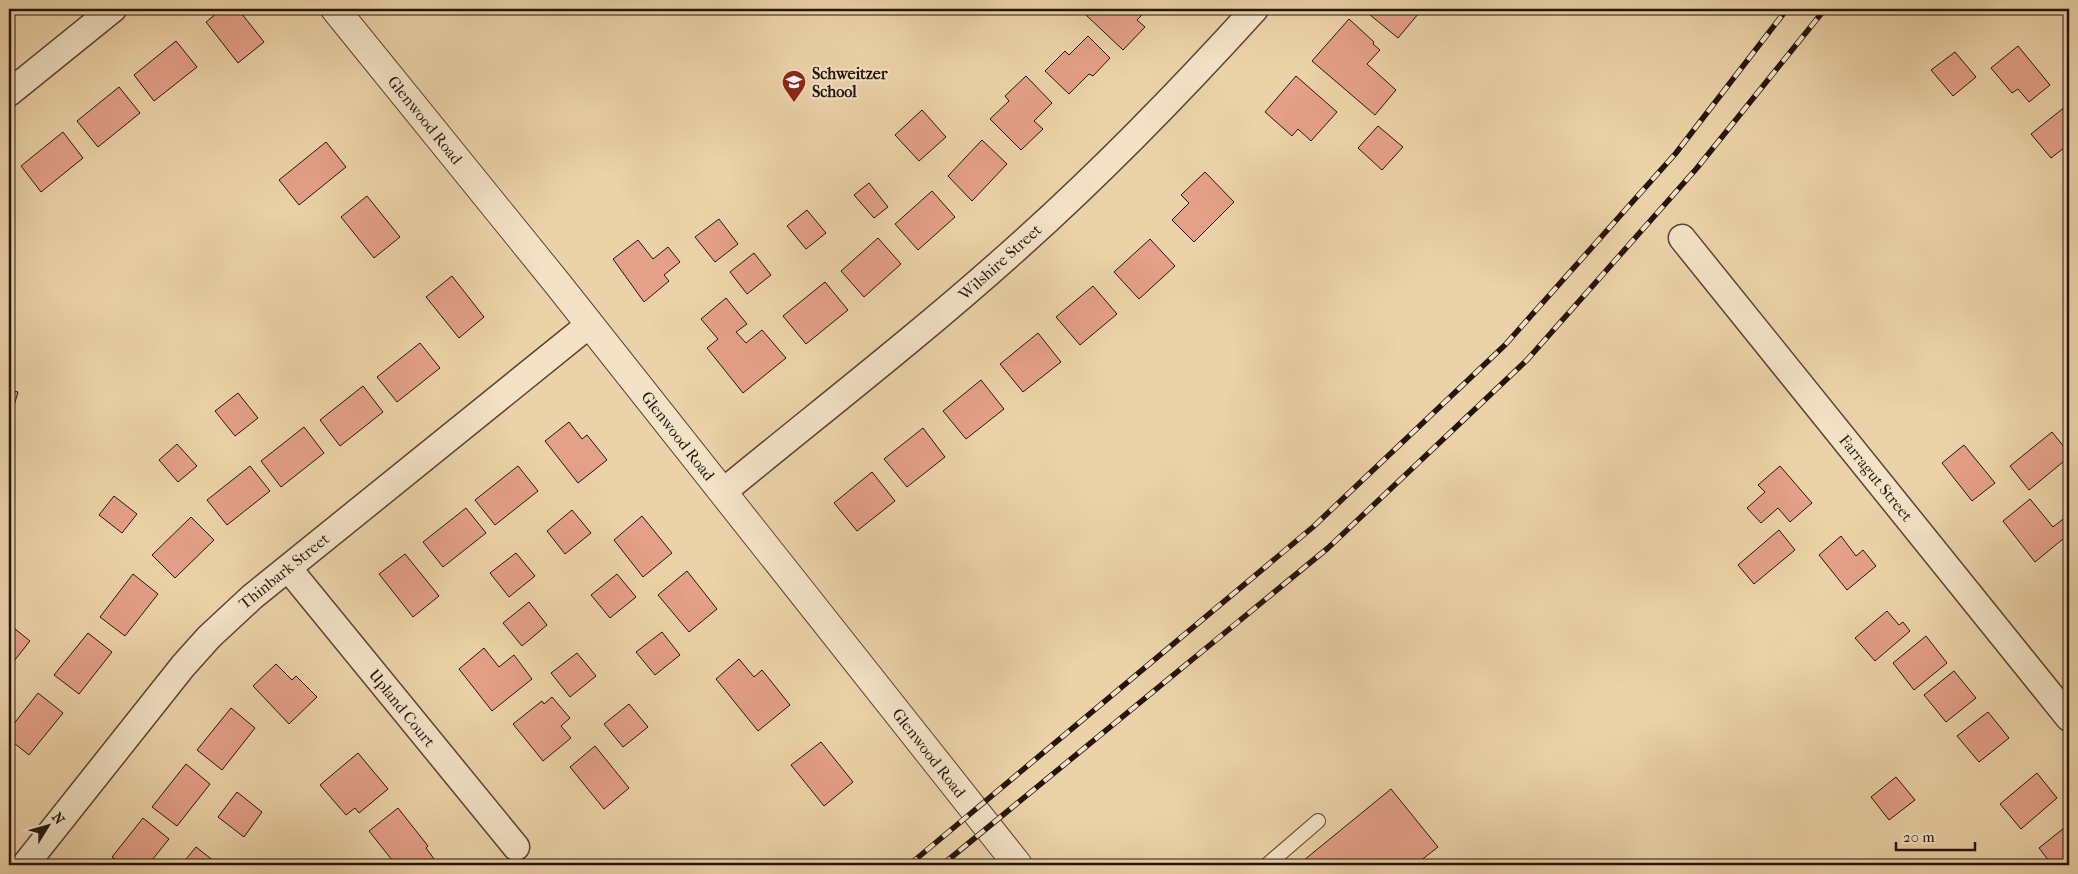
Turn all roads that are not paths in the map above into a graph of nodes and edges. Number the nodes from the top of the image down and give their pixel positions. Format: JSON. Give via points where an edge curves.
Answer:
{"nodes":[{"id":1,"x":113,"y":9,"type":"edge"},
{"id":2,"x":335,"y":9,"type":"edge"},
{"id":3,"x":1255,"y":9,"type":"edge"},
{"id":4,"x":9,"y":93,"type":"edge"},
{"id":5,"x":1682,"y":238,"type":"dead end"},
{"id":6,"x":590,"y":324,"type":"junction"},
{"id":7,"x":723,"y":492,"type":"junction"},
{"id":8,"x":288,"y":568,"type":"junction"},
{"id":9,"x":2069,"y":718,"type":"edge"},
{"id":10,"x":1318,"y":820,"type":"dead end"},
{"id":11,"x":516,"y":847,"type":"dead end"},
{"id":12,"x":26,"y":865,"type":"edge"},
{"id":13,"x":1018,"y":865,"type":"edge"},
{"id":14,"x":1267,"y":865,"type":"edge"}],
"edges":[{"from":1,"to":4,"type":"street"},
{"from":2,"to":6,"type":"street","name":"Glenwood Road"},
{"from":3,"to":7,"type":"street","name":"Wilshire Street","via":[[1158,113],[1010,255]]},
{"from":5,"to":9,"type":"street","name":"Farragut Street"},
{"from":6,"to":7,"type":"street","name":"Glenwood Road"},
{"from":6,"to":8,"type":"street","name":"Thinbark Street"},
{"from":7,"to":13,"type":"street","name":"Glenwood Road"},
{"from":8,"to":11,"type":"street","name":"Upland Court"},
{"from":8,"to":12,"type":"street","name":"Thinbark Street","via":[[208,637]]},
{"from":10,"to":14,"type":"lane"}]}
